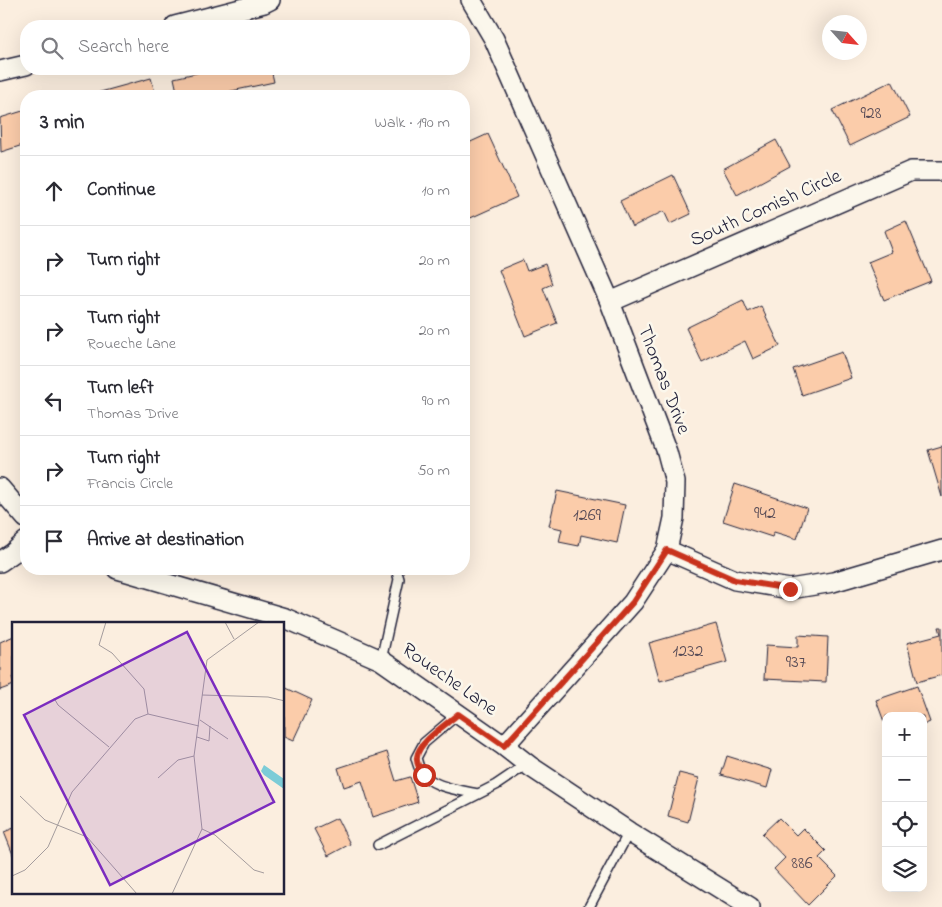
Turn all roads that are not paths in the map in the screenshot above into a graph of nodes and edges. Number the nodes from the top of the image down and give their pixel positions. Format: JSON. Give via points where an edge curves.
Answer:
{"nodes":[{"id":1,"x":270,"y":0,"type":"edge"},
{"id":2,"x":472,"y":0,"type":"edge"},
{"id":3,"x":198,"y":20,"type":"edge"},
{"id":4,"x":20,"y":66,"type":"edge"},
{"id":5,"x":0,"y":71,"type":"edge"},
{"id":6,"x":942,"y":171,"type":"edge"},
{"id":7,"x":610,"y":302,"type":"junction"},
{"id":8,"x":0,"y":488,"type":"edge"},
{"id":9,"x":20,"y":511,"type":"edge"},
{"id":10,"x":20,"y":547,"type":"edge"},
{"id":11,"x":667,"y":550,"type":"junction"},
{"id":12,"x":942,"y":550,"type":"edge"},
{"id":13,"x":0,"y":562,"type":"edge"},
{"id":14,"x":138,"y":575,"type":"edge"},
{"id":15,"x":398,"y":575,"type":"edge"},
{"id":16,"x":381,"y":660,"type":"junction"},
{"id":17,"x":458,"y":714,"type":"junction"},
{"id":18,"x":504,"y":746,"type":"junction"},
{"id":19,"x":527,"y":764,"type":"junction"},
{"id":20,"x":478,"y":794,"type":"junction"},
{"id":21,"x":629,"y":832,"type":"junction"},
{"id":22,"x":378,"y":845,"type":"dead end"},
{"id":23,"x":589,"y":907,"type":"edge"},
{"id":24,"x":750,"y":907,"type":"edge"}],
"edges":[{"from":1,"to":3,"type":"street"},
{"from":2,"to":7,"type":"street","name":"Thomas Drive","via":[[494,39]]},
{"from":4,"to":5,"type":"street"},
{"from":6,"to":7,"type":"street","name":"South Comish Circle","via":[[911,170]]},
{"from":7,"to":11,"type":"street","name":"Thomas Drive","via":[[667,452],[675,482],[674,518]]},
{"from":8,"to":9,"type":"street"},
{"from":10,"to":13,"type":"street"},
{"from":11,"to":12,"type":"street","via":[[735,580],[790,589],[833,582]]},
{"from":11,"to":18,"type":"street","name":"Thomas Drive","via":[[633,602]]},
{"from":14,"to":16,"type":"street","name":"Roueche Lane","via":[[286,618]]},
{"from":15,"to":16,"type":"lane"},
{"from":16,"to":17,"type":"street","name":"Roueche Lane"},
{"from":17,"to":18,"type":"street","name":"Roueche Lane"},
{"from":17,"to":20,"type":"lane","via":[[424,743],[416,758],[424,775],[436,783]]},
{"from":18,"to":19,"type":"street","name":"Roueche Lane"},
{"from":19,"to":20,"type":"lane"},
{"from":19,"to":21,"type":"street","name":"Roueche Lane"},
{"from":20,"to":22,"type":"lane"},
{"from":21,"to":23,"type":"lane"},
{"from":21,"to":24,"type":"street","name":"Roueche Lane"}]}
